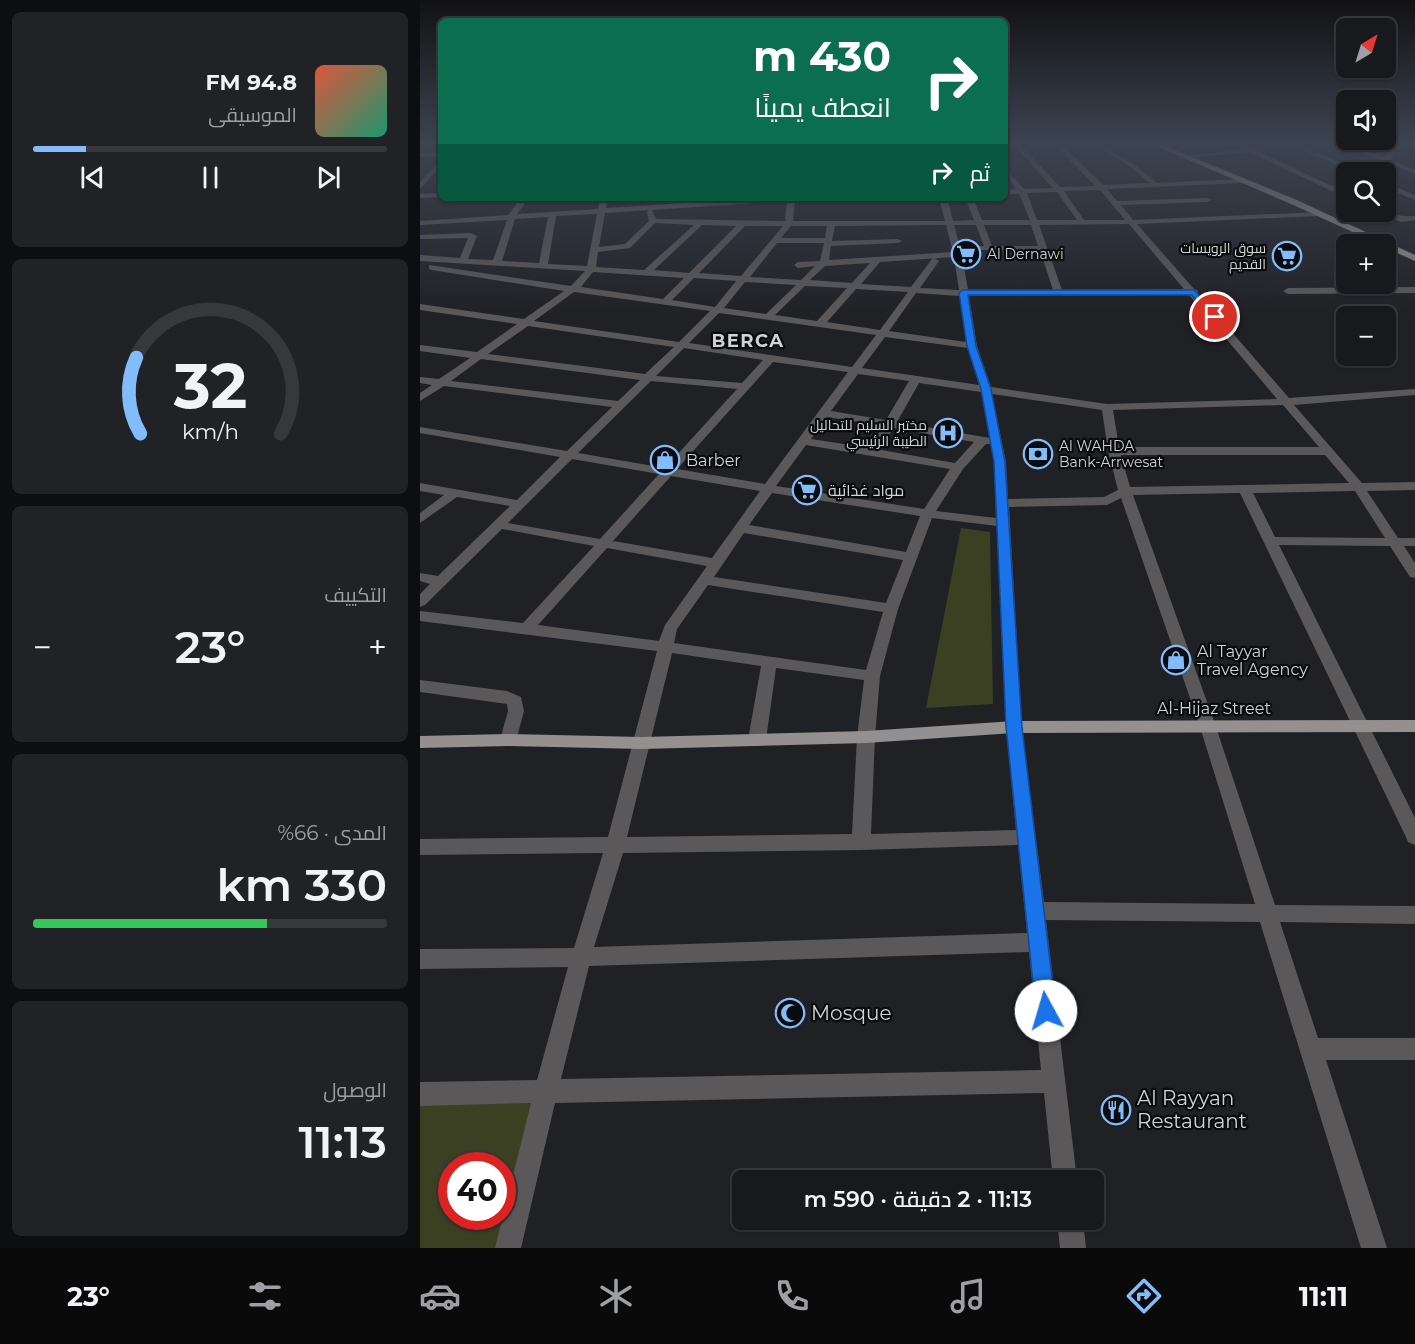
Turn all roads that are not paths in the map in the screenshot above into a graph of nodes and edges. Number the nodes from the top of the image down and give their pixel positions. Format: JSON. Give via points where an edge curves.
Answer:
{"nodes":[{"id":1,"x":1026,"y":199,"type":"edge"},
{"id":2,"x":1066,"y":199,"type":"edge"},
{"id":3,"x":1112,"y":199,"type":"edge"},
{"id":4,"x":1284,"y":199,"type":"edge"},
{"id":5,"x":1207,"y":200,"type":"dead end"},
{"id":6,"x":519,"y":201,"type":"edge"},
{"id":7,"x":604,"y":201,"type":"edge"},
{"id":8,"x":675,"y":201,"type":"edge"},
{"id":9,"x":722,"y":201,"type":"edge"},
{"id":10,"x":791,"y":201,"type":"edge"},
{"id":11,"x":944,"y":201,"type":"edge"},
{"id":12,"x":970,"y":201,"type":"edge"},
{"id":13,"x":1171,"y":202,"type":"junction"},
{"id":14,"x":1116,"y":204,"type":"junction"},
{"id":15,"x":675,"y":207,"type":"junction"},
{"id":16,"x":651,"y":209,"type":"junction"},
{"id":17,"x":602,"y":213,"type":"junction"},
{"id":18,"x":1319,"y":214,"type":"junction"},
{"id":19,"x":552,"y":216,"type":"junction"},
{"id":20,"x":1415,"y":218,"type":"edge"},
{"id":21,"x":513,"y":219,"type":"junction"},
{"id":22,"x":1396,"y":219,"type":"edge"},
{"id":23,"x":1189,"y":220,"type":"junction"},
{"id":24,"x":653,"y":221,"type":"junction"},
{"id":25,"x":950,"y":222,"type":"junction"},
{"id":26,"x":1082,"y":222,"type":"junction"},
{"id":27,"x":1131,"y":222,"type":"junction"},
{"id":28,"x":420,"y":223,"type":"edge"},
{"id":29,"x":700,"y":223,"type":"junction"},
{"id":30,"x":832,"y":223,"type":"junction"},
{"id":31,"x":743,"y":224,"type":"junction"},
{"id":32,"x":789,"y":224,"type":"junction"},
{"id":33,"x":982,"y":226,"type":"junction"},
{"id":34,"x":1037,"y":226,"type":"junction"},
{"id":35,"x":420,"y":237,"type":"edge"},
{"id":36,"x":775,"y":241,"type":"junction"},
{"id":37,"x":898,"y":241,"type":"dead end"},
{"id":38,"x":828,"y":242,"type":"junction"},
{"id":39,"x":989,"y":248,"type":"junction"},
{"id":40,"x":1044,"y":248,"type":"junction"},
{"id":41,"x":595,"y":250,"type":"junction"},
{"id":42,"x":957,"y":251,"type":"junction"},
{"id":43,"x":420,"y":258,"type":"edge"},
{"id":44,"x":879,"y":258,"type":"junction"},
{"id":45,"x":1415,"y":258,"type":"edge"},
{"id":46,"x":462,"y":260,"type":"junction"},
{"id":47,"x":936,"y":261,"type":"dead end"},
{"id":48,"x":497,"y":262,"type":"junction"},
{"id":49,"x":824,"y":262,"type":"junction"},
{"id":50,"x":543,"y":265,"type":"junction"},
{"id":51,"x":798,"y":265,"type":"dead end"},
{"id":52,"x":420,"y":266,"type":"edge"},
{"id":53,"x":591,"y":268,"type":"junction"},
{"id":54,"x":647,"y":272,"type":"junction"},
{"id":55,"x":691,"y":276,"type":"junction"},
{"id":56,"x":743,"y":279,"type":"junction"},
{"id":57,"x":801,"y":282,"type":"junction"},
{"id":58,"x":854,"y":286,"type":"junction"},
{"id":59,"x":573,"y":290,"type":"junction"},
{"id":60,"x":914,"y":290,"type":"junction"},
{"id":61,"x":1415,"y":290,"type":"edge"},
{"id":62,"x":1288,"y":291,"type":"dead end"},
{"id":63,"x":1059,"y":292,"type":"junction"},
{"id":64,"x":1194,"y":292,"type":"junction"},
{"id":65,"x":963,"y":293,"type":"junction"},
{"id":66,"x":665,"y":302,"type":"junction"},
{"id":67,"x":420,"y":307,"type":"edge"},
{"id":68,"x":717,"y":310,"type":"junction"},
{"id":69,"x":767,"y":318,"type":"junction"},
{"id":70,"x":528,"y":322,"type":"junction"},
{"id":71,"x":819,"y":325,"type":"junction"},
{"id":72,"x":882,"y":333,"type":"junction"},
{"id":73,"x":683,"y":346,"type":"junction"},
{"id":74,"x":972,"y":346,"type":"junction"},
{"id":75,"x":420,"y":348,"type":"edge"},
{"id":76,"x":479,"y":357,"type":"junction"},
{"id":77,"x":770,"y":359,"type":"junction"},
{"id":78,"x":855,"y":371,"type":"junction"},
{"id":79,"x":649,"y":378,"type":"junction"},
{"id":80,"x":420,"y":380,"type":"edge"},
{"id":81,"x":915,"y":380,"type":"junction"},
{"id":82,"x":443,"y":382,"type":"junction"},
{"id":83,"x":744,"y":387,"type":"junction"},
{"id":84,"x":986,"y":389,"type":"junction"},
{"id":85,"x":1415,"y":392,"type":"edge"},
{"id":86,"x":420,"y":398,"type":"edge"},
{"id":87,"x":1286,"y":402,"type":"junction"},
{"id":88,"x":622,"y":405,"type":"junction"},
{"id":89,"x":1107,"y":407,"type":"junction"},
{"id":90,"x":825,"y":413,"type":"junction"},
{"id":91,"x":890,"y":423,"type":"junction"},
{"id":92,"x":420,"y":430,"type":"edge"},
{"id":93,"x":804,"y":441,"type":"junction"},
{"id":94,"x":988,"y":441,"type":"junction"},
{"id":95,"x":1114,"y":451,"type":"junction"},
{"id":96,"x":1328,"y":451,"type":"junction"},
{"id":97,"x":874,"y":452,"type":"junction"},
{"id":98,"x":571,"y":456,"type":"junction"},
{"id":99,"x":958,"y":467,"type":"junction"},
{"id":100,"x":668,"y":473,"type":"junction"},
{"id":101,"x":1358,"y":486,"type":"junction"},
{"id":102,"x":1415,"y":486,"type":"edge"},
{"id":103,"x":420,"y":487,"type":"edge"},
{"id":104,"x":1244,"y":488,"type":"junction"},
{"id":105,"x":768,"y":489,"type":"junction"},
{"id":106,"x":1125,"y":491,"type":"junction"},
{"id":107,"x":454,"y":493,"type":"junction"},
{"id":108,"x":1003,"y":503,"type":"junction"},
{"id":109,"x":520,"y":504,"type":"junction"},
{"id":110,"x":927,"y":515,"type":"junction"},
{"id":111,"x":420,"y":519,"type":"edge"},
{"id":112,"x":1003,"y":523,"type":"junction"},
{"id":113,"x":499,"y":525,"type":"junction"},
{"id":114,"x":741,"y":528,"type":"junction"},
{"id":115,"x":1270,"y":541,"type":"junction"},
{"id":116,"x":1394,"y":542,"type":"junction"},
{"id":117,"x":1415,"y":542,"type":"edge"},
{"id":118,"x":603,"y":543,"type":"junction"},
{"id":119,"x":912,"y":557,"type":"junction"},
{"id":120,"x":715,"y":563,"type":"junction"},
{"id":121,"x":1415,"y":574,"type":"edge"},
{"id":122,"x":420,"y":577,"type":"edge"},
{"id":123,"x":704,"y":580,"type":"junction"},
{"id":124,"x":440,"y":581,"type":"junction"},
{"id":125,"x":420,"y":602,"type":"edge"},
{"id":126,"x":891,"y":609,"type":"junction"},
{"id":127,"x":420,"y":616,"type":"edge"},
{"id":128,"x":527,"y":628,"type":"junction"},
{"id":129,"x":666,"y":648,"type":"junction"},
{"id":130,"x":769,"y":662,"type":"junction"},
{"id":131,"x":872,"y":676,"type":"junction"},
{"id":132,"x":420,"y":686,"type":"edge"},
{"id":133,"x":1361,"y":726,"type":"junction"},
{"id":134,"x":1415,"y":726,"type":"edge"},
{"id":135,"x":1014,"y":727,"type":"junction"},
{"id":136,"x":1208,"y":727,"type":"junction"},
{"id":137,"x":866,"y":737,"type":"junction"},
{"id":138,"x":508,"y":740,"type":"junction"},
{"id":139,"x":757,"y":740,"type":"junction"},
{"id":140,"x":420,"y":742,"type":"edge"},
{"id":141,"x":642,"y":743,"type":"junction"},
{"id":142,"x":1026,"y":837,"type":"junction"},
{"id":143,"x":1415,"y":837,"type":"edge"},
{"id":144,"x":861,"y":842,"type":"junction"},
{"id":145,"x":615,"y":846,"type":"junction"},
{"id":146,"x":420,"y":847,"type":"edge"},
{"id":147,"x":1035,"y":911,"type":"junction"},
{"id":148,"x":1267,"y":913,"type":"junction"},
{"id":149,"x":1415,"y":915,"type":"edge"},
{"id":150,"x":1038,"y":942,"type":"junction"},
{"id":151,"x":581,"y":957,"type":"junction"},
{"id":152,"x":420,"y":959,"type":"edge"},
{"id":153,"x":1309,"y":1049,"type":"junction"},
{"id":154,"x":1415,"y":1049,"type":"edge"},
{"id":155,"x":1054,"y":1081,"type":"junction"},
{"id":156,"x":546,"y":1091,"type":"junction"},
{"id":157,"x":420,"y":1094,"type":"edge"},
{"id":158,"x":1064,"y":1170,"type":"edge"},
{"id":159,"x":1071,"y":1230,"type":"edge"},
{"id":160,"x":508,"y":1248,"type":"edge"},
{"id":161,"x":1073,"y":1248,"type":"edge"},
{"id":162,"x":1374,"y":1248,"type":"edge"}],
"edges":[{"from":1,"to":34,"type":"street"},
{"from":2,"to":26,"type":"street"},
{"from":3,"to":14,"type":"street"},
{"from":4,"to":18,"type":"main road"},
{"from":5,"to":13,"type":"street"},
{"from":6,"to":21,"type":"street"},
{"from":7,"to":17,"type":"street"},
{"from":8,"to":15,"type":"street"},
{"from":9,"to":15,"type":"street"},
{"from":10,"to":32,"type":"street"},
{"from":11,"to":25,"type":"street"},
{"from":12,"to":33,"type":"street"},
{"from":13,"to":14,"type":"street"},
{"from":13,"to":23,"type":"street"},
{"from":14,"to":27,"type":"street"},
{"from":15,"to":16,"type":"street"},
{"from":16,"to":17,"type":"street"},
{"from":16,"to":24,"type":"street"},
{"from":17,"to":19,"type":"street"},
{"from":17,"to":41,"type":"street"},
{"from":18,"to":23,"type":"street"},
{"from":18,"to":45,"type":"main road"},
{"from":19,"to":21,"type":"street"},
{"from":19,"to":50,"type":"street"},
{"from":20,"to":22,"type":"street"},
{"from":21,"to":28,"type":"street"},
{"from":21,"to":48,"type":"street"},
{"from":23,"to":27,"type":"street"},
{"from":24,"to":29,"type":"street"},
{"from":24,"to":41,"type":"street","via":[[627,246]]},
{"from":25,"to":30,"type":"street"},
{"from":25,"to":33,"type":"street"},
{"from":25,"to":42,"type":"street"},
{"from":26,"to":27,"type":"street"},
{"from":26,"to":34,"type":"street"},
{"from":27,"to":64,"type":"street"},
{"from":29,"to":31,"type":"street"},
{"from":29,"to":54,"type":"street"},
{"from":30,"to":32,"type":"street"},
{"from":30,"to":38,"type":"street"},
{"from":31,"to":32,"type":"street"},
{"from":31,"to":55,"type":"street"},
{"from":32,"to":36,"type":"street"},
{"from":33,"to":34,"type":"street"},
{"from":33,"to":39,"type":"street"},
{"from":34,"to":40,"type":"street"},
{"from":35,"to":46,"type":"street","via":[[473,236]]},
{"from":36,"to":38,"type":"street"},
{"from":36,"to":56,"type":"street"},
{"from":37,"to":38,"type":"street"},
{"from":38,"to":49,"type":"street"},
{"from":39,"to":40,"type":"street"},
{"from":39,"to":42,"type":"street"},
{"from":40,"to":63,"type":"street"},
{"from":41,"to":53,"type":"street"},
{"from":42,"to":44,"type":"street"},
{"from":42,"to":65,"type":"street"},
{"from":43,"to":46,"type":"street"},
{"from":44,"to":49,"type":"street"},
{"from":44,"to":58,"type":"street"},
{"from":46,"to":48,"type":"street"},
{"from":47,"to":60,"type":"street"},
{"from":48,"to":50,"type":"street"},
{"from":49,"to":51,"type":"street"},
{"from":49,"to":57,"type":"street"},
{"from":50,"to":53,"type":"street"},
{"from":52,"to":59,"type":"street"},
{"from":53,"to":54,"type":"street"},
{"from":53,"to":59,"type":"street"},
{"from":54,"to":55,"type":"street"},
{"from":55,"to":56,"type":"street"},
{"from":55,"to":66,"type":"street"},
{"from":56,"to":57,"type":"street"},
{"from":56,"to":68,"type":"street"},
{"from":57,"to":58,"type":"street"},
{"from":57,"to":69,"type":"street"},
{"from":58,"to":60,"type":"street"},
{"from":58,"to":71,"type":"street"},
{"from":59,"to":66,"type":"street"},
{"from":59,"to":70,"type":"street"},
{"from":60,"to":65,"type":"street"},
{"from":60,"to":72,"type":"street"},
{"from":61,"to":62,"type":"street"},
{"from":63,"to":64,"type":"street"},
{"from":63,"to":65,"type":"street"},
{"from":64,"to":87,"type":"street"},
{"from":65,"to":74,"type":"street"},
{"from":66,"to":68,"type":"street"},
{"from":67,"to":70,"type":"street"},
{"from":68,"to":69,"type":"street"},
{"from":68,"to":73,"type":"street"},
{"from":69,"to":71,"type":"street"},
{"from":70,"to":73,"type":"street"},
{"from":70,"to":76,"type":"street"},
{"from":71,"to":72,"type":"street"},
{"from":72,"to":74,"type":"street"},
{"from":72,"to":78,"type":"street"},
{"from":73,"to":77,"type":"street"},
{"from":73,"to":79,"type":"street"},
{"from":74,"to":84,"type":"street"},
{"from":75,"to":76,"type":"street"},
{"from":76,"to":79,"type":"street"},
{"from":76,"to":82,"type":"street"},
{"from":77,"to":78,"type":"street"},
{"from":77,"to":83,"type":"street"},
{"from":78,"to":81,"type":"street"},
{"from":78,"to":90,"type":"street"},
{"from":79,"to":83,"type":"street"},
{"from":79,"to":88,"type":"street"},
{"from":80,"to":82,"type":"street"},
{"from":81,"to":84,"type":"street"},
{"from":81,"to":91,"type":"street"},
{"from":82,"to":86,"type":"street"},
{"from":82,"to":88,"type":"street"},
{"from":83,"to":100,"type":"street"},
{"from":84,"to":89,"type":"street"},
{"from":84,"to":94,"type":"street"},
{"from":85,"to":87,"type":"street"},
{"from":87,"to":89,"type":"street"},
{"from":87,"to":96,"type":"street"},
{"from":88,"to":98,"type":"street"},
{"from":89,"to":95,"type":"street"},
{"from":90,"to":91,"type":"street"},
{"from":90,"to":93,"type":"street"},
{"from":91,"to":94,"type":"street"},
{"from":91,"to":97,"type":"street"},
{"from":92,"to":98,"type":"street"},
{"from":93,"to":97,"type":"street"},
{"from":93,"to":105,"type":"street"},
{"from":94,"to":99,"type":"street"},
{"from":94,"to":108,"type":"street","via":[[1000,462]]},
{"from":95,"to":96,"type":"street"},
{"from":95,"to":106,"type":"street"},
{"from":96,"to":101,"type":"street"},
{"from":97,"to":99,"type":"street"},
{"from":98,"to":100,"type":"street"},
{"from":98,"to":109,"type":"street"},
{"from":99,"to":110,"type":"street"},
{"from":100,"to":105,"type":"street"},
{"from":100,"to":118,"type":"street"},
{"from":101,"to":102,"type":"street"},
{"from":101,"to":104,"type":"street"},
{"from":101,"to":116,"type":"street"},
{"from":103,"to":107,"type":"street"},
{"from":104,"to":106,"type":"street"},
{"from":104,"to":115,"type":"street"},
{"from":105,"to":110,"type":"street"},
{"from":105,"to":114,"type":"street"},
{"from":106,"to":108,"type":"street","via":[[1107,501]]},
{"from":106,"to":136,"type":"street"},
{"from":107,"to":109,"type":"street"},
{"from":107,"to":111,"type":"street"},
{"from":108,"to":112,"type":"street"},
{"from":109,"to":113,"type":"street"},
{"from":110,"to":112,"type":"street"},
{"from":110,"to":119,"type":"street"},
{"from":112,"to":135,"type":"street"},
{"from":113,"to":118,"type":"street"},
{"from":113,"to":124,"type":"street"},
{"from":114,"to":119,"type":"street"},
{"from":114,"to":120,"type":"street"},
{"from":115,"to":116,"type":"street"},
{"from":115,"to":133,"type":"street"},
{"from":116,"to":117,"type":"street"},
{"from":116,"to":121,"type":"street"},
{"from":118,"to":120,"type":"street"},
{"from":118,"to":128,"type":"street"},
{"from":119,"to":126,"type":"street"},
{"from":120,"to":123,"type":"street"},
{"from":122,"to":124,"type":"street"},
{"from":123,"to":126,"type":"street"},
{"from":123,"to":129,"type":"street","via":[[670,629]]},
{"from":124,"to":125,"type":"street"},
{"from":126,"to":131,"type":"street"},
{"from":127,"to":128,"type":"street"},
{"from":128,"to":129,"type":"street"},
{"from":129,"to":130,"type":"street"},
{"from":129,"to":141,"type":"street"},
{"from":130,"to":131,"type":"street"},
{"from":130,"to":139,"type":"street"},
{"from":131,"to":137,"type":"street"},
{"from":132,"to":138,"type":"street","via":[[515,701]]},
{"from":133,"to":134,"type":"main road","name":"Al-Hijaz Street"},
{"from":133,"to":136,"type":"main road","name":"Al-Hijaz Street"},
{"from":133,"to":143,"type":"street"},
{"from":135,"to":136,"type":"main road","name":"Al-Hijaz Street"},
{"from":135,"to":137,"type":"main road","name":"Al-Hijaz Street"},
{"from":135,"to":142,"type":"street"},
{"from":136,"to":148,"type":"street"},
{"from":137,"to":139,"type":"main road","name":"Al-Hijaz Street"},
{"from":137,"to":144,"type":"street"},
{"from":138,"to":140,"type":"main road","name":"Al-Hijaz Street"},
{"from":138,"to":141,"type":"main road","name":"Al-Hijaz Street"},
{"from":139,"to":141,"type":"main road","name":"Al-Hijaz Street"},
{"from":141,"to":145,"type":"street"},
{"from":142,"to":144,"type":"street"},
{"from":142,"to":147,"type":"street"},
{"from":144,"to":145,"type":"street"},
{"from":145,"to":146,"type":"street"},
{"from":145,"to":151,"type":"street"},
{"from":147,"to":148,"type":"street"},
{"from":147,"to":150,"type":"street"},
{"from":148,"to":149,"type":"street"},
{"from":148,"to":153,"type":"street"},
{"from":150,"to":151,"type":"street"},
{"from":150,"to":155,"type":"street"},
{"from":151,"to":152,"type":"street"},
{"from":151,"to":156,"type":"street"},
{"from":153,"to":154,"type":"street"},
{"from":153,"to":162,"type":"street"},
{"from":155,"to":156,"type":"street"},
{"from":155,"to":158,"type":"street"},
{"from":156,"to":157,"type":"street"},
{"from":156,"to":160,"type":"street"},
{"from":159,"to":161,"type":"street"}]}
